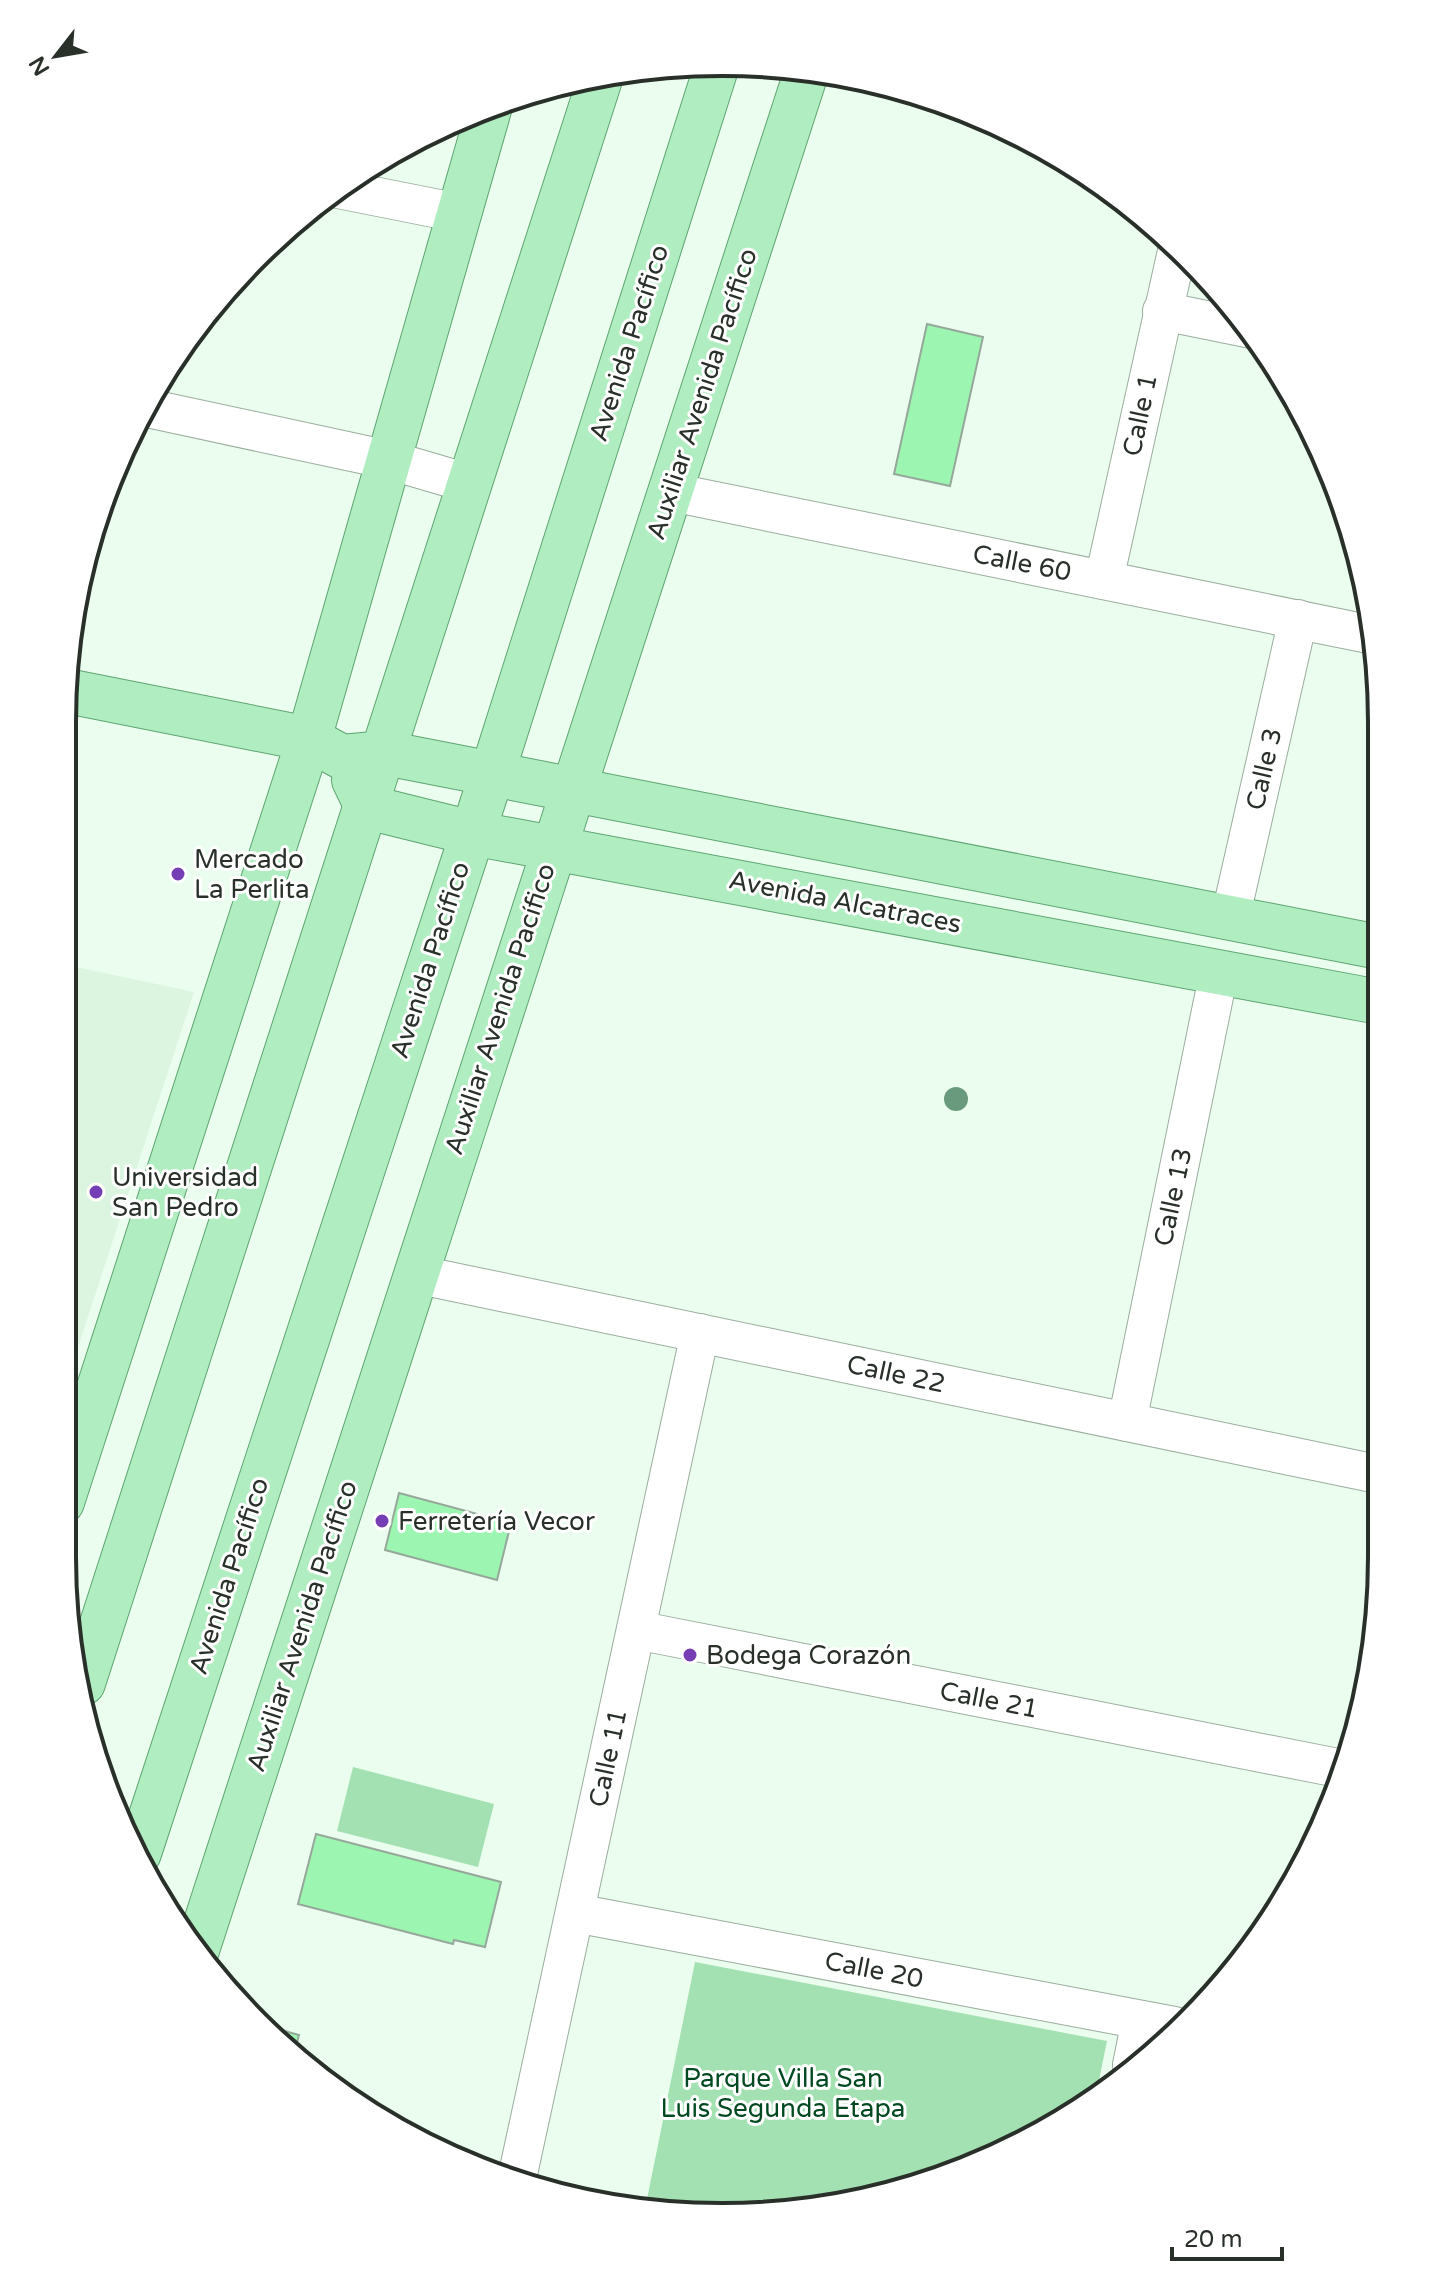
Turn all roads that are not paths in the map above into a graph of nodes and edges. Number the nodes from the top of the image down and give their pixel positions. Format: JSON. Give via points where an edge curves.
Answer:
{"nodes":[{"id":1,"x":713,"y":76,"type":"edge"},
{"id":2,"x":803,"y":82,"type":"edge"},
{"id":3,"x":597,"y":88,"type":"edge"},
{"id":4,"x":486,"y":121,"type":"edge"},
{"id":5,"x":353,"y":192,"type":"edge"},
{"id":6,"x":459,"y":213,"type":"junction"},
{"id":7,"x":1175,"y":261,"type":"edge"},
{"id":8,"x":1162,"y":311,"type":"junction"},
{"id":9,"x":1232,"y":325,"type":"edge"},
{"id":10,"x":157,"y":410,"type":"edge"},
{"id":11,"x":389,"y":460,"type":"junction"},
{"id":12,"x":471,"y":484,"type":"junction"},
{"id":13,"x":671,"y":492,"type":"junction"},
{"id":14,"x":1104,"y":580,"type":"junction"},
{"id":15,"x":1298,"y":619,"type":"junction"},
{"id":16,"x":1361,"y":632,"type":"edge"},
{"id":17,"x":77,"y":693,"type":"edge"},
{"id":18,"x":326,"y":748,"type":"junction"},
{"id":19,"x":385,"y":753,"type":"junction"},
{"id":20,"x":492,"y":774,"type":"junction"},
{"id":21,"x":573,"y":790,"type":"junction"},
{"id":22,"x":367,"y":807,"type":"junction"},
{"id":23,"x":472,"y":833,"type":"junction"},
{"id":24,"x":553,"y":848,"type":"junction"},
{"id":25,"x":1230,"y":919,"type":"junction"},
{"id":26,"x":1368,"y":945,"type":"edge"},
{"id":27,"x":1219,"y":972,"type":"junction"},
{"id":28,"x":1368,"y":1000,"type":"edge"},
{"id":29,"x":415,"y":1274,"type":"junction"},
{"id":30,"x":700,"y":1333,"type":"junction"},
{"id":31,"x":1127,"y":1422,"type":"junction"},
{"id":32,"x":76,"y":1462,"type":"edge"},
{"id":33,"x":1368,"y":1472,"type":"edge"},
{"id":34,"x":636,"y":1630,"type":"junction"},
{"id":35,"x":86,"y":1672,"type":"edge"},
{"id":36,"x":1333,"y":1767,"type":"edge"},
{"id":37,"x":143,"y":1842,"type":"edge"},
{"id":38,"x":575,"y":1913,"type":"junction"},
{"id":39,"x":201,"y":1938,"type":"edge"},
{"id":40,"x":1157,"y":2023,"type":"edge"},
{"id":41,"x":1142,"y":2048,"type":"edge"},
{"id":42,"x":519,"y":2170,"type":"edge"}],
"edges":[{"from":1,"to":20,"type":"main road","name":"Avenida Pacífico"},
{"from":2,"to":13,"type":"main road","name":"Auxiliar Avenida Pacífico"},
{"from":3,"to":12,"type":"main road"},
{"from":4,"to":6,"type":"main road"},
{"from":5,"to":6,"type":"street"},
{"from":6,"to":11,"type":"main road"},
{"from":7,"to":8,"type":"street","name":"Calle 1"},
{"from":8,"to":9,"type":"street"},
{"from":8,"to":14,"type":"street","name":"Calle 1"},
{"from":10,"to":11,"type":"street"},
{"from":11,"to":12,"type":"street"},
{"from":11,"to":18,"type":"main road"},
{"from":12,"to":19,"type":"main road"},
{"from":13,"to":14,"type":"street","name":"Calle 60"},
{"from":13,"to":21,"type":"main road","name":"Auxiliar Avenida Pacífico"},
{"from":14,"to":15,"type":"street","name":"Calle 60"},
{"from":15,"to":16,"type":"street","name":"Calle 60"},
{"from":15,"to":25,"type":"street","name":"Calle 3"},
{"from":17,"to":18,"type":"main road"},
{"from":18,"to":19,"type":"main road"},
{"from":18,"to":22,"type":"main road"},
{"from":18,"to":32,"type":"main road"},
{"from":19,"to":20,"type":"main road"},
{"from":19,"to":22,"type":"main road"},
{"from":20,"to":21,"type":"main road"},
{"from":20,"to":23,"type":"main road","name":"Avenida Pacífico"},
{"from":21,"to":24,"type":"main road","name":"Auxiliar Avenida Pacífico"},
{"from":21,"to":25,"type":"main road"},
{"from":22,"to":23,"type":"main road","name":"Avenida Alcatraces"},
{"from":22,"to":35,"type":"main road"},
{"from":23,"to":24,"type":"main road","name":"Avenida Alcatraces"},
{"from":23,"to":37,"type":"main road","name":"Avenida Pacífico"},
{"from":24,"to":27,"type":"main road","name":"Avenida Alcatraces"},
{"from":24,"to":29,"type":"main road","name":"Auxiliar Avenida Pacífico"},
{"from":25,"to":26,"type":"main road"},
{"from":27,"to":28,"type":"main road","name":"Avenida Alcatraces"},
{"from":27,"to":31,"type":"street","name":"Calle 13"},
{"from":29,"to":30,"type":"street","name":"Calle 22"},
{"from":29,"to":39,"type":"main road","name":"Auxiliar Avenida Pacífico"},
{"from":30,"to":31,"type":"street","name":"Calle 22"},
{"from":30,"to":34,"type":"street","name":"Calle 11"},
{"from":31,"to":33,"type":"street","name":"Calle 22"},
{"from":34,"to":36,"type":"street","name":"Calle 21"},
{"from":34,"to":38,"type":"street","name":"Calle 11"},
{"from":38,"to":40,"type":"street","name":"Calle 20"},
{"from":38,"to":42,"type":"street","name":"Calle 11"},
{"from":40,"to":41,"type":"street"}]}
